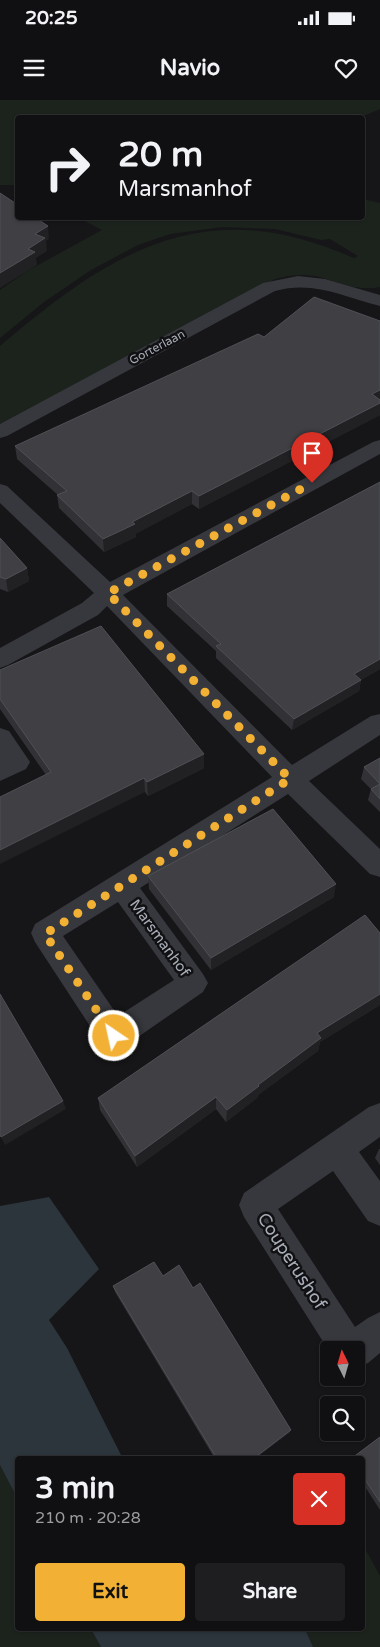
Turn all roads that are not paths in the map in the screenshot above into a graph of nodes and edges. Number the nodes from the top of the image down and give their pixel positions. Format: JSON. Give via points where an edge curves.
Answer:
{"nodes":[{"id":1,"x":380,"y":301,"type":"edge"},
{"id":2,"x":0,"y":432,"type":"edge"},
{"id":3,"x":380,"y":446,"type":"edge"},
{"id":4,"x":0,"y":491,"type":"edge"},
{"id":5,"x":108,"y":593,"type":"junction"},
{"id":6,"x":0,"y":659,"type":"edge"},
{"id":7,"x":380,"y":723,"type":"edge"},
{"id":8,"x":0,"y":738,"type":"edge"},
{"id":9,"x":0,"y":771,"type":"edge"},
{"id":10,"x":290,"y":779,"type":"junction"},
{"id":11,"x":380,"y":866,"type":"edge"},
{"id":12,"x":122,"y":886,"type":"junction"},
{"id":13,"x":380,"y":1118,"type":"edge"},
{"id":14,"x":336,"y":1148,"type":"junction"},
{"id":15,"x":380,"y":1209,"type":"edge"},
{"id":16,"x":380,"y":1330,"type":"edge"},
{"id":17,"x":344,"y":1341,"type":"edge"},
{"id":18,"x":365,"y":1342,"type":"edge"}],
"edges":[{"from":1,"to":2,"type":"street","name":"Gorterlaan","via":[[320,282],[286,281],[269,287]]},
{"from":3,"to":5,"type":"street"},
{"from":4,"to":5,"type":"street"},
{"from":5,"to":6,"type":"street","via":[[90,609]]},
{"from":5,"to":10,"type":"street"},
{"from":7,"to":10,"type":"street","name":"Marsmanhof"},
{"from":8,"to":9,"type":"street","via":[[17,762]]},
{"from":10,"to":11,"type":"street"},
{"from":10,"to":12,"type":"street","name":"Marsmanhof"},
{"from":12,"to":12,"type":"street","name":"Marsmanhof","via":[[193,983],[114,1036],[45,934]]},
{"from":13,"to":14,"type":"street","name":"Couperushof"},
{"from":14,"to":15,"type":"street"},
{"from":14,"to":17,"type":"street","name":"Couperushof","via":[[256,1205]]},
{"from":16,"to":18,"type":"street"}]}
